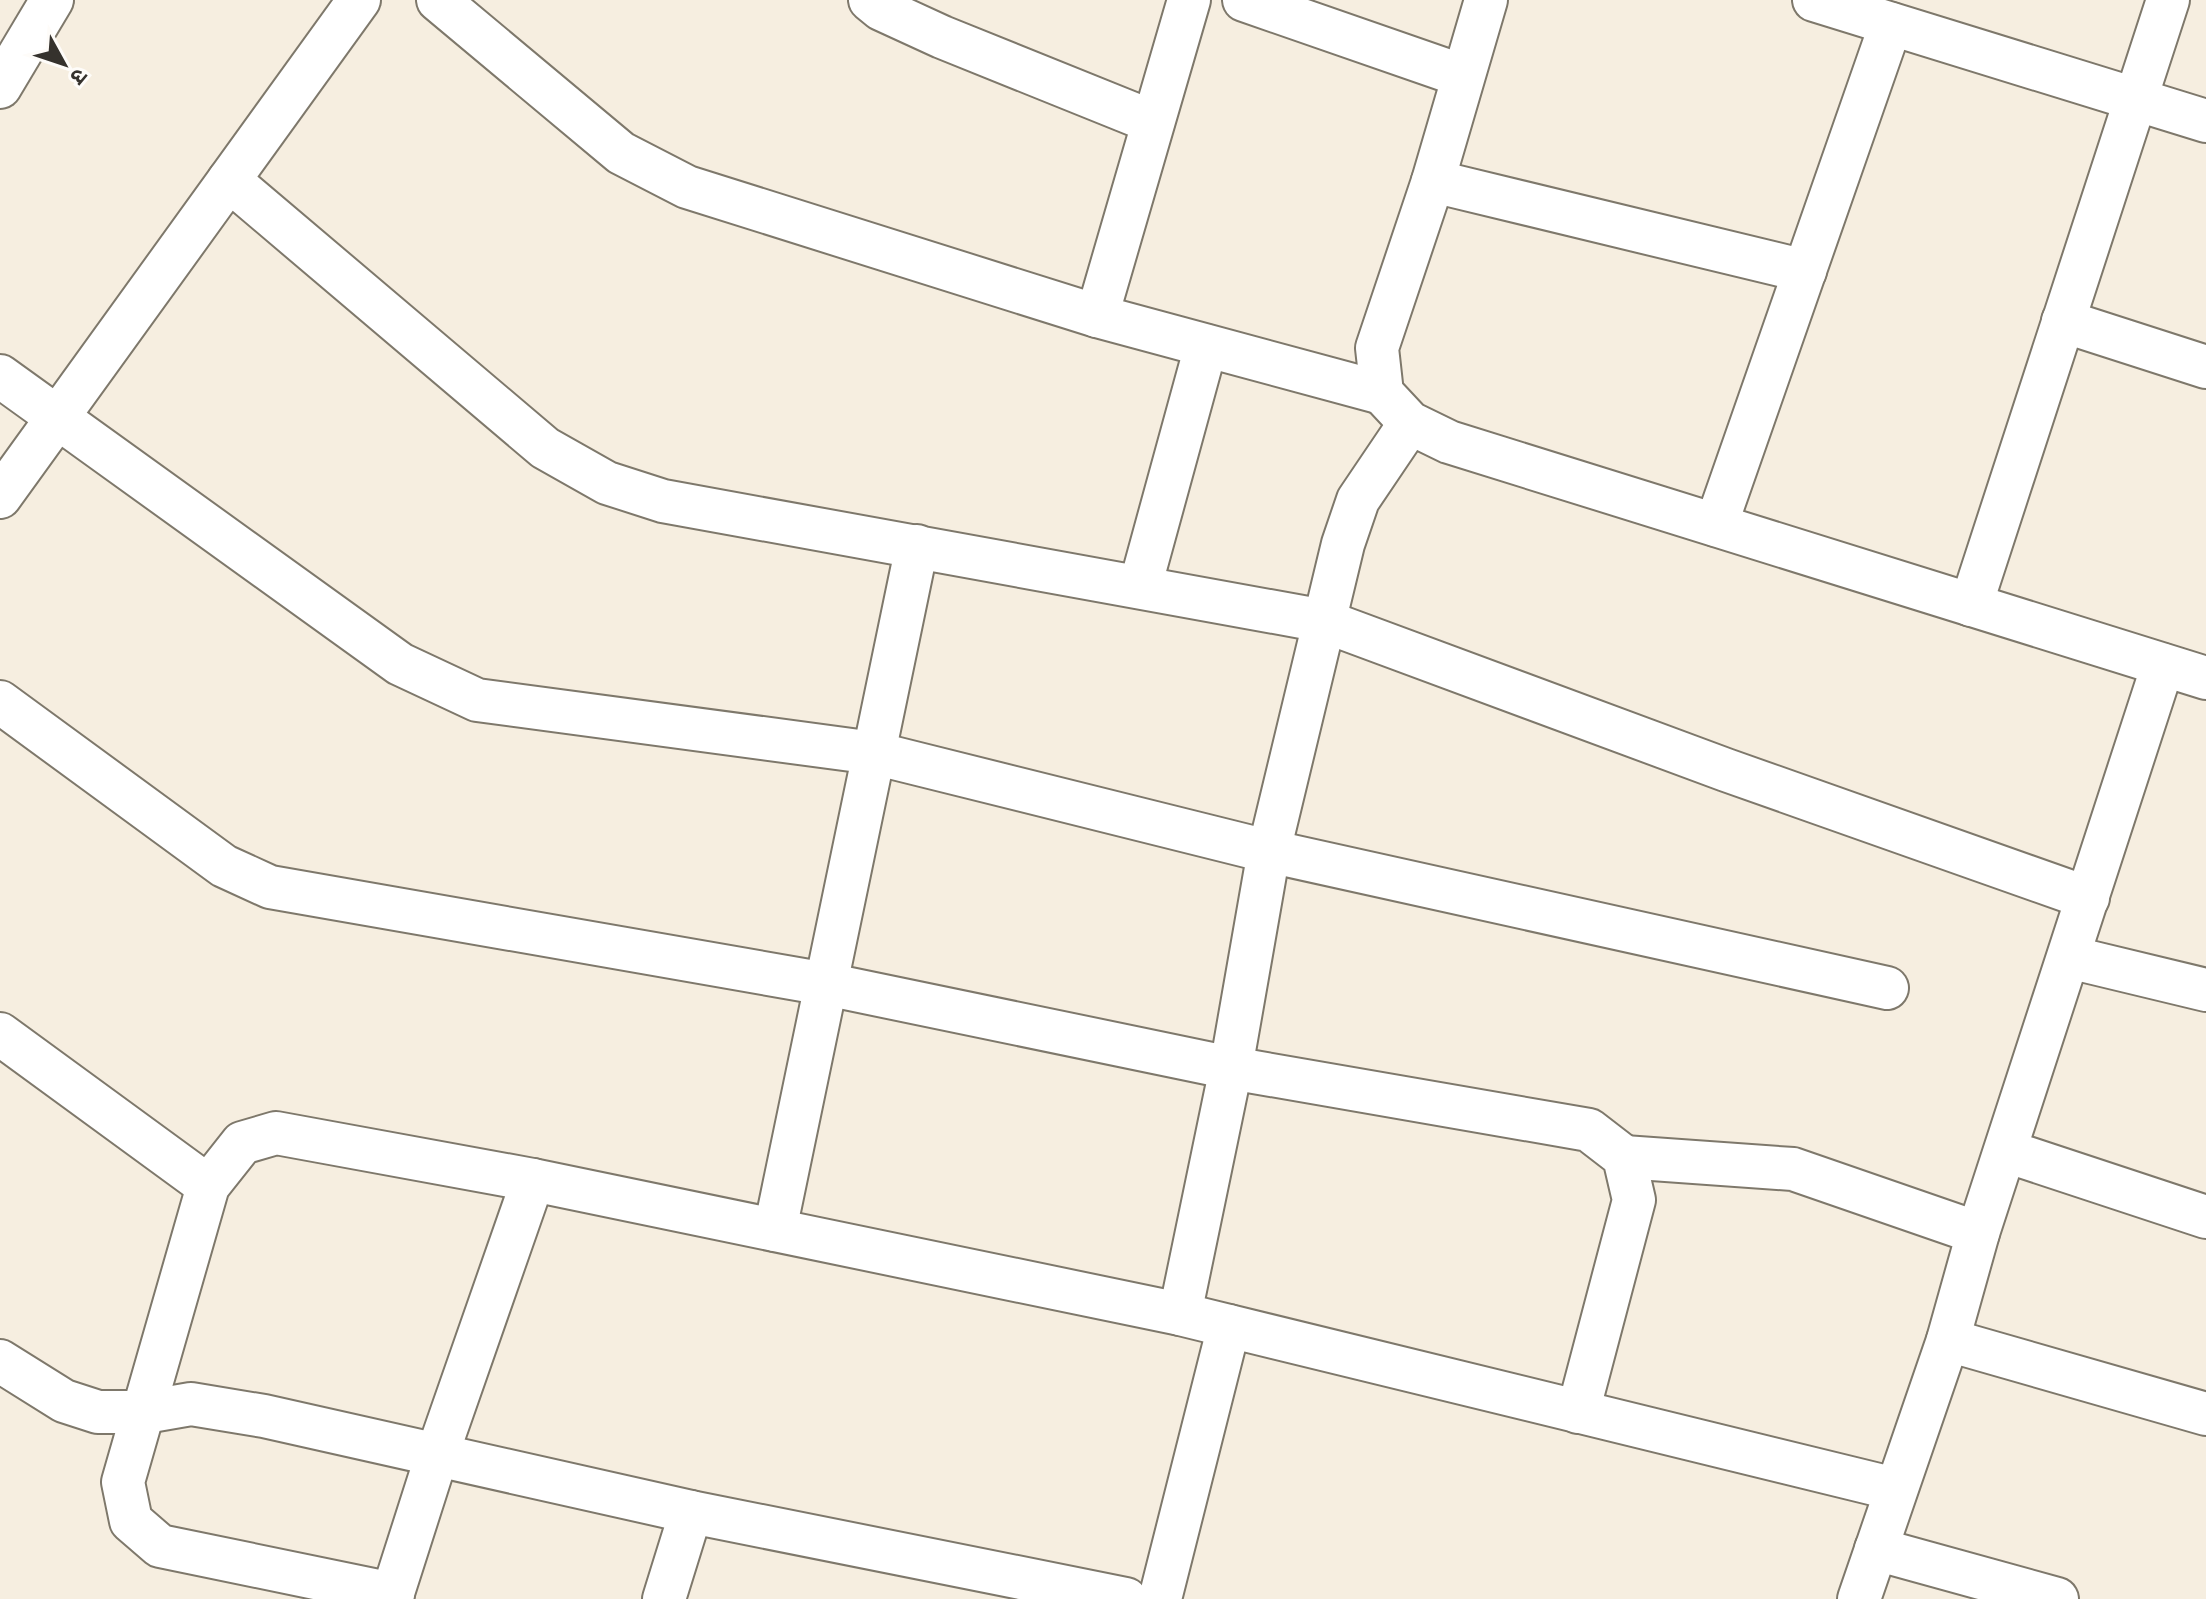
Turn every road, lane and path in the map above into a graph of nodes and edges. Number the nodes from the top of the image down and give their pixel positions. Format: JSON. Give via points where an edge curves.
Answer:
{"nodes":[{"id":1,"x":52,"y":0,"type":"edge"},
{"id":2,"x":359,"y":0,"type":"edge"},
{"id":3,"x":438,"y":0,"type":"edge"},
{"id":4,"x":870,"y":0,"type":"edge"},
{"id":5,"x":1189,"y":0,"type":"edge"},
{"id":6,"x":1244,"y":0,"type":"edge"},
{"id":7,"x":1486,"y":0,"type":"edge"},
{"id":8,"x":1814,"y":0,"type":"edge"},
{"id":9,"x":2168,"y":0,"type":"edge"},
{"id":10,"x":1891,"y":24,"type":"junction"},
{"id":11,"x":1463,"y":76,"type":"junction"},
{"id":12,"x":0,"y":87,"type":"edge"},
{"id":13,"x":2135,"y":100,"type":"junction"},
{"id":14,"x":2206,"y":121,"type":"edge"},
{"id":15,"x":1153,"y":122,"type":"junction"},
{"id":16,"x":229,"y":180,"type":"junction"},
{"id":17,"x":1433,"y":181,"type":"junction"},
{"id":18,"x":1805,"y":271,"type":"junction"},
{"id":19,"x":1097,"y":316,"type":"junction"},
{"id":20,"x":2063,"y":321,"type":"junction"},
{"id":21,"x":1206,"y":346,"type":"junction"},
{"id":22,"x":2206,"y":367,"type":"edge"},
{"id":23,"x":0,"y":376,"type":"edge"},
{"id":24,"x":1396,"y":408,"type":"junction"},
{"id":25,"x":58,"y":417,"type":"junction"},
{"id":26,"x":0,"y":497,"type":"edge"},
{"id":27,"x":1716,"y":525,"type":"junction"},
{"id":28,"x":917,"y":546,"type":"junction"},
{"id":29,"x":1140,"y":587,"type":"junction"},
{"id":30,"x":1971,"y":605,"type":"junction"},
{"id":31,"x":1324,"y":621,"type":"junction"},
{"id":32,"x":2163,"y":665,"type":"junction"},
{"id":33,"x":2206,"y":678,"type":"edge"},
{"id":34,"x":0,"y":702,"type":"edge"},
{"id":35,"x":874,"y":753,"type":"junction"},
{"id":36,"x":1269,"y":851,"type":"junction"},
{"id":37,"x":2088,"y":898,"type":"junction"},
{"id":38,"x":2069,"y":957,"type":"junction"},
{"id":39,"x":826,"y":984,"type":"junction"},
{"id":40,"x":1887,"y":988,"type":"dead end"},
{"id":41,"x":2206,"y":990,"type":"edge"},
{"id":42,"x":0,"y":1034,"type":"edge"},
{"id":43,"x":1231,"y":1068,"type":"junction"},
{"id":44,"x":2006,"y":1151,"type":"junction"},
{"id":45,"x":1624,"y":1157,"type":"junction"},
{"id":46,"x":533,"y":1180,"type":"junction"},
{"id":47,"x":208,"y":1186,"type":"junction"},
{"id":48,"x":2206,"y":1217,"type":"edge"},
{"id":49,"x":775,"y":1230,"type":"junction"},
{"id":50,"x":1978,"y":1233,"type":"junction"},
{"id":51,"x":1180,"y":1314,"type":"junction"},
{"id":52,"x":1229,"y":1326,"type":"junction"},
{"id":53,"x":1948,"y":1340,"type":"junction"},
{"id":54,"x":0,"y":1361,"type":"edge"},
{"id":55,"x":145,"y":1412,"type":"junction"},
{"id":56,"x":1578,"y":1412,"type":"junction"},
{"id":57,"x":2206,"y":1414,"type":"edge"},
{"id":58,"x":437,"y":1455,"type":"junction"},
{"id":59,"x":1895,"y":1489,"type":"junction"},
{"id":60,"x":691,"y":1512,"type":"junction"},
{"id":61,"x":1876,"y":1549,"type":"junction"},
{"id":62,"x":392,"y":1596,"type":"edge"},
{"id":63,"x":664,"y":1599,"type":"edge"},
{"id":64,"x":1126,"y":1599,"type":"edge"},
{"id":65,"x":1160,"y":1599,"type":"edge"},
{"id":66,"x":1859,"y":1599,"type":"edge"},
{"id":67,"x":2057,"y":1599,"type":"edge"}],
"edges":[{"from":1,"to":12,"type":"street"},
{"from":2,"to":16,"type":"street"},
{"from":3,"to":19,"type":"street","via":[[621,153],[687,187]]},
{"from":4,"to":15,"type":"street","via":[[942,37]]},
{"from":5,"to":15,"type":"street"},
{"from":6,"to":11,"type":"street"},
{"from":7,"to":11,"type":"street"},
{"from":8,"to":10,"type":"street"},
{"from":9,"to":13,"type":"street"},
{"from":10,"to":13,"type":"street"},
{"from":10,"to":18,"type":"street"},
{"from":11,"to":17,"type":"street"},
{"from":13,"to":14,"type":"street"},
{"from":13,"to":20,"type":"street"},
{"from":15,"to":19,"type":"street"},
{"from":16,"to":25,"type":"street"},
{"from":16,"to":28,"type":"street","via":[[545,448],[607,483],[663,501]]},
{"from":17,"to":18,"type":"street"},
{"from":17,"to":24,"type":"street","via":[[1377,348]]},
{"from":18,"to":27,"type":"street"},
{"from":19,"to":21,"type":"street"},
{"from":20,"to":22,"type":"street"},
{"from":20,"to":30,"type":"street"},
{"from":21,"to":24,"type":"street"},
{"from":21,"to":29,"type":"street"},
{"from":23,"to":25,"type":"street"},
{"from":24,"to":27,"type":"street","via":[[1449,442]]},
{"from":24,"to":31,"type":"street","via":[[1343,544]]},
{"from":25,"to":26,"type":"street"},
{"from":25,"to":35,"type":"street","via":[[400,664],[477,700]]},
{"from":27,"to":30,"type":"street"},
{"from":28,"to":29,"type":"street"},
{"from":28,"to":35,"type":"street"},
{"from":29,"to":31,"type":"street"},
{"from":30,"to":32,"type":"street"},
{"from":31,"to":36,"type":"street"},
{"from":31,"to":37,"type":"street"},
{"from":32,"to":33,"type":"street"},
{"from":32,"to":37,"type":"street"},
{"from":34,"to":39,"type":"street","via":[[224,866],[270,887]]},
{"from":35,"to":36,"type":"street"},
{"from":35,"to":39,"type":"street"},
{"from":36,"to":40,"type":"street"},
{"from":36,"to":43,"type":"street"},
{"from":37,"to":38,"type":"street"},
{"from":38,"to":41,"type":"street"},
{"from":38,"to":44,"type":"street"},
{"from":39,"to":43,"type":"street"},
{"from":39,"to":49,"type":"street"},
{"from":42,"to":47,"type":"street"},
{"from":43,"to":45,"type":"street","via":[[1589,1130]]},
{"from":43,"to":51,"type":"street"},
{"from":44,"to":48,"type":"street"},
{"from":44,"to":50,"type":"street"},
{"from":45,"to":50,"type":"street","via":[[1793,1169]]},
{"from":45,"to":56,"type":"street","via":[[1634,1200]]},
{"from":46,"to":47,"type":"street","via":[[276,1133],[242,1143]]},
{"from":46,"to":49,"type":"street"},
{"from":46,"to":58,"type":"street"},
{"from":47,"to":55,"type":"street"},
{"from":49,"to":51,"type":"street"},
{"from":50,"to":53,"type":"street"},
{"from":51,"to":52,"type":"street"},
{"from":52,"to":56,"type":"street"},
{"from":52,"to":65,"type":"street"},
{"from":53,"to":57,"type":"street"},
{"from":53,"to":59,"type":"street"},
{"from":54,"to":55,"type":"street","via":[[64,1401],[98,1412]]},
{"from":55,"to":58,"type":"street","via":[[191,1404]]},
{"from":55,"to":62,"type":"street","via":[[123,1482],[131,1521],[160,1546]]},
{"from":56,"to":59,"type":"street"},
{"from":58,"to":60,"type":"street"},
{"from":58,"to":62,"type":"street"},
{"from":59,"to":61,"type":"street"},
{"from":60,"to":63,"type":"street"},
{"from":60,"to":64,"type":"street"},
{"from":61,"to":66,"type":"street"},
{"from":61,"to":67,"type":"street"}]}
